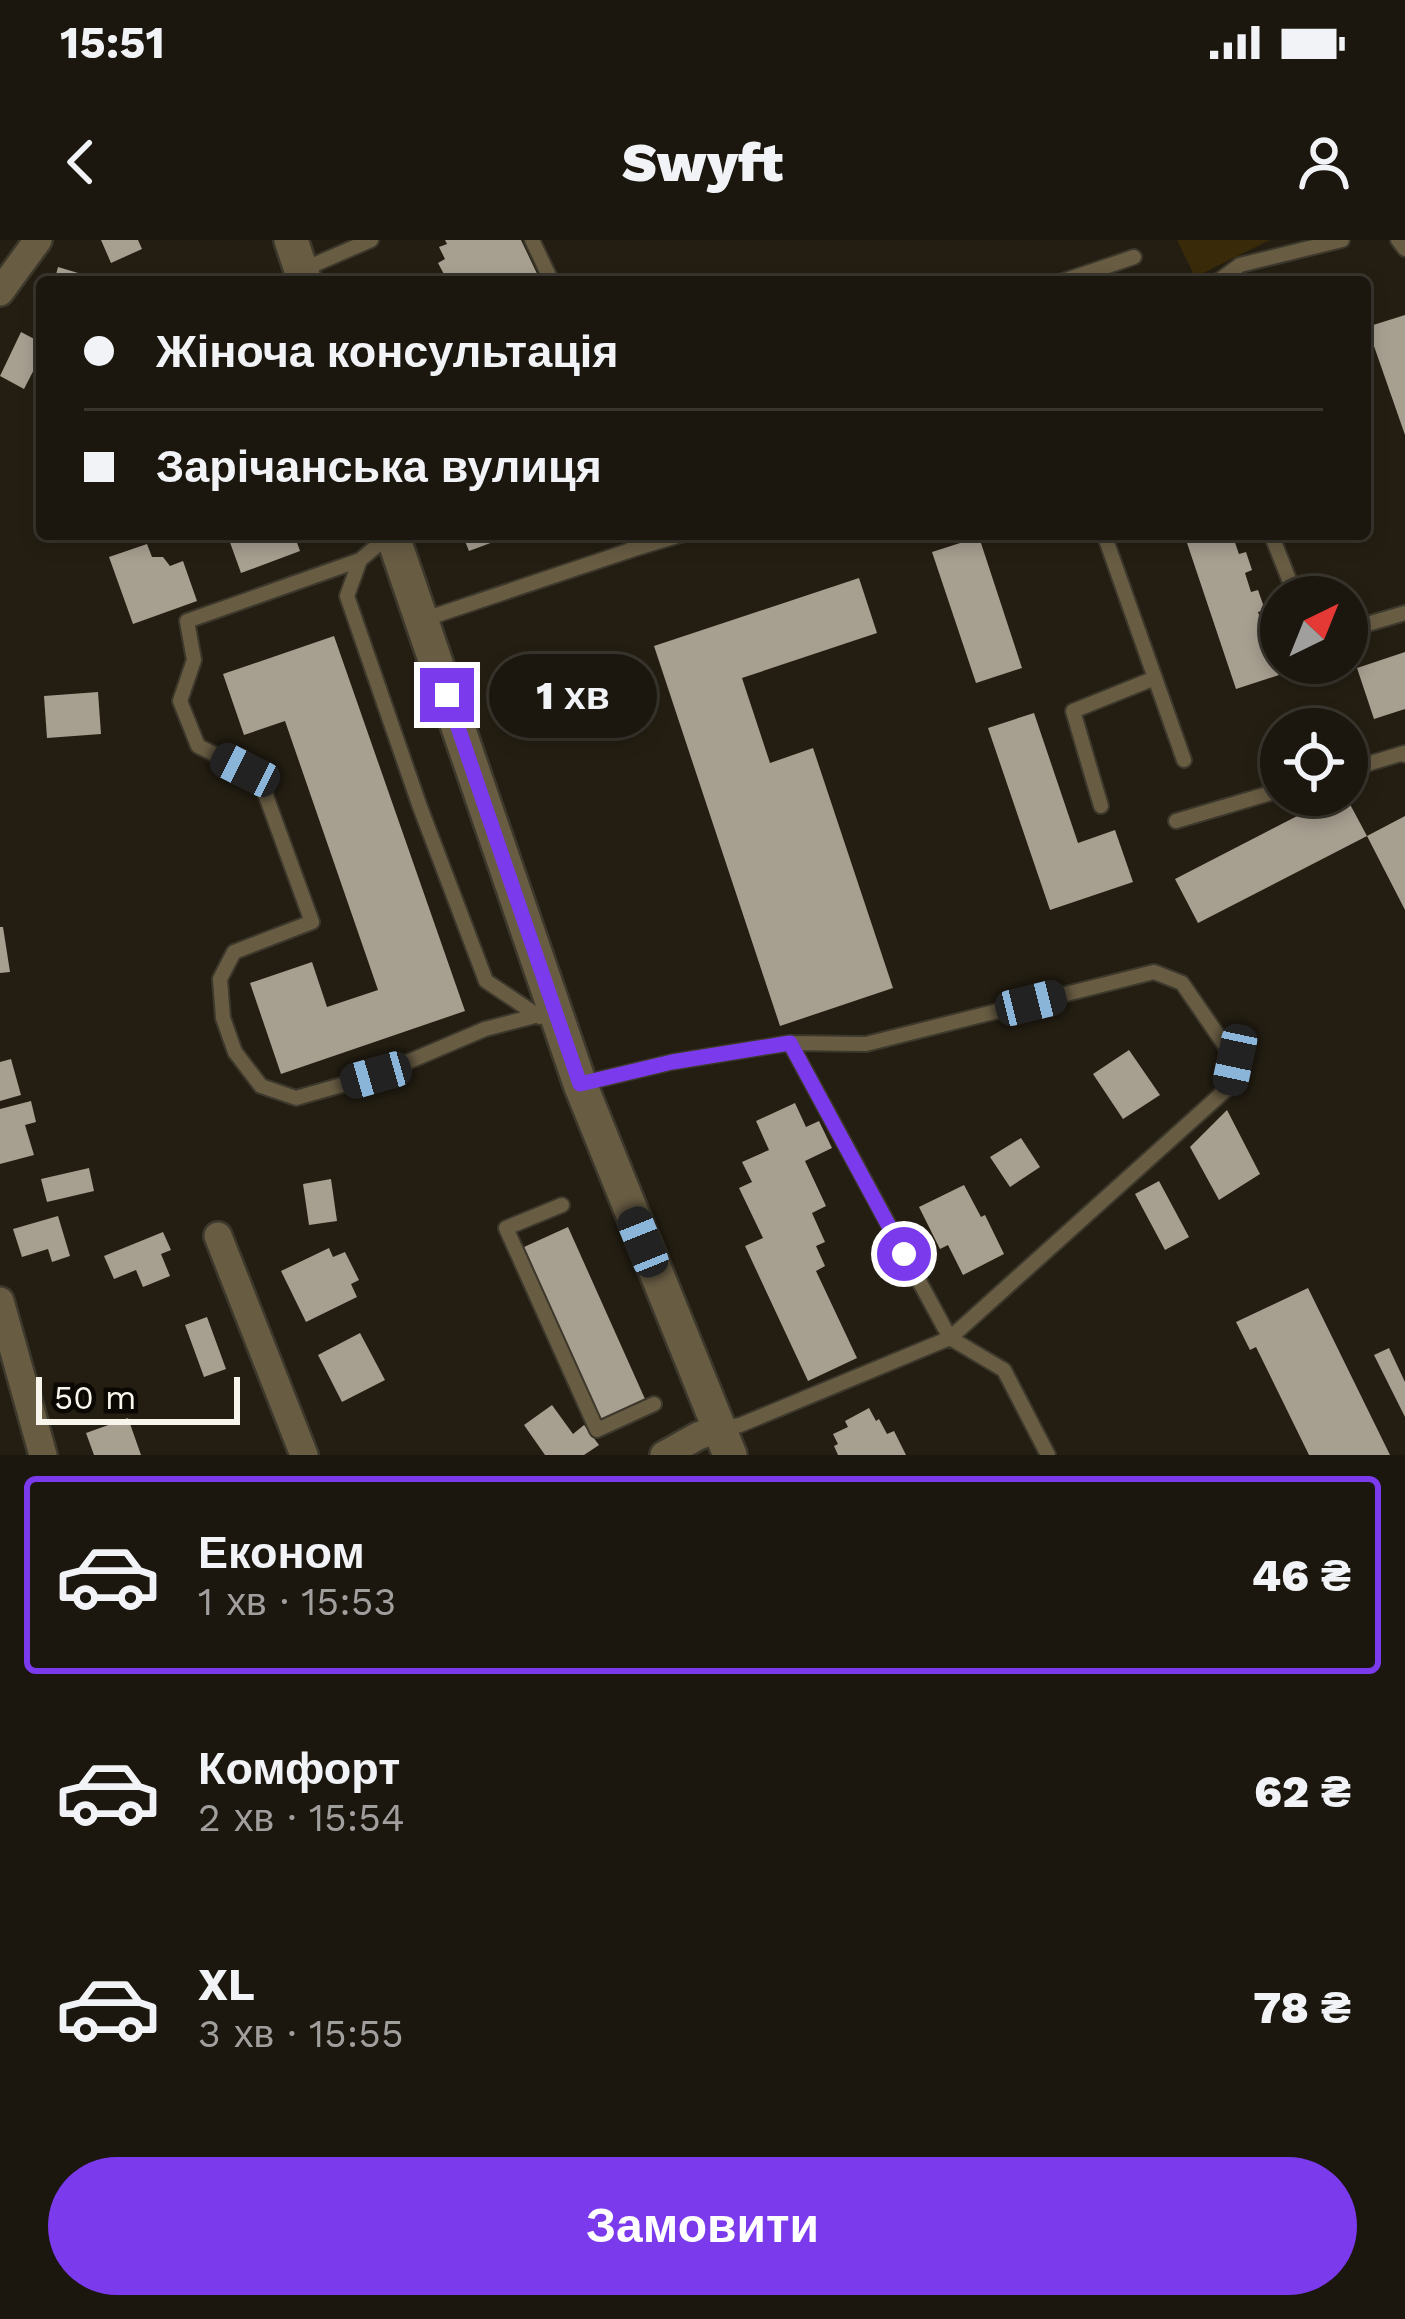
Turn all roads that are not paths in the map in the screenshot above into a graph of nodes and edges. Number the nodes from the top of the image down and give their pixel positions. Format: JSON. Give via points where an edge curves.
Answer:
{"nodes":[{"id":1,"x":38,"y":240,"type":"edge"},
{"id":2,"x":371,"y":240,"type":"edge"},
{"id":3,"x":532,"y":240,"type":"edge"},
{"id":4,"x":1342,"y":240,"type":"edge"},
{"id":5,"x":1398,"y":240,"type":"edge"},
{"id":6,"x":1405,"y":249,"type":"edge"},
{"id":7,"x":1134,"y":257,"type":"dead end"},
{"id":8,"x":299,"y":264,"type":"edge"},
{"id":9,"x":549,"y":276,"type":"edge"},
{"id":10,"x":1078,"y":276,"type":"edge"},
{"id":11,"x":1225,"y":276,"type":"edge"},
{"id":12,"x":0,"y":292,"type":"edge"},
{"id":13,"x":385,"y":540,"type":"edge"},
{"id":14,"x":394,"y":540,"type":"edge"},
{"id":15,"x":1106,"y":540,"type":"edge"},
{"id":16,"x":1273,"y":540,"type":"edge"},
{"id":17,"x":634,"y":542,"type":"edge"},
{"id":18,"x":360,"y":560,"type":"junction"},
{"id":19,"x":1288,"y":576,"type":"edge"},
{"id":20,"x":1405,"y":613,"type":"edge"},
{"id":21,"x":422,"y":620,"type":"junction"},
{"id":22,"x":1368,"y":624,"type":"edge"},
{"id":23,"x":1155,"y":678,"type":"junction"},
{"id":24,"x":1405,"y":755,"type":"edge"},
{"id":25,"x":1184,"y":760,"type":"dead end"},
{"id":26,"x":1368,"y":764,"type":"edge"},
{"id":27,"x":1260,"y":796,"type":"edge"},
{"id":28,"x":1101,"y":806,"type":"dead end"},
{"id":29,"x":1176,"y":821,"type":"dead end"},
{"id":30,"x":547,"y":1019,"type":"junction"},
{"id":31,"x":790,"y":1043,"type":"junction"},
{"id":32,"x":580,"y":1084,"type":"junction"},
{"id":33,"x":562,"y":1205,"type":"dead end"},
{"id":34,"x":218,"y":1235,"type":"dead end"},
{"id":35,"x":0,"y":1301,"type":"edge"},
{"id":36,"x":950,"y":1338,"type":"junction"},
{"id":37,"x":655,"y":1404,"type":"dead end"},
{"id":38,"x":724,"y":1442,"type":"edge"},
{"id":39,"x":44,"y":1455,"type":"edge"},
{"id":40,"x":304,"y":1455,"type":"edge"},
{"id":41,"x":664,"y":1455,"type":"edge"},
{"id":42,"x":1048,"y":1455,"type":"edge"}],
"edges":[{"from":1,"to":12,"type":"street"},
{"from":2,"to":8,"type":"lane"},
{"from":3,"to":9,"type":"lane"},
{"from":4,"to":11,"type":"lane","via":[[1240,265]]},
{"from":5,"to":6,"type":"lane"},
{"from":7,"to":10,"type":"lane"},
{"from":13,"to":18,"type":"lane"},
{"from":14,"to":21,"type":"street"},
{"from":15,"to":23,"type":"lane"},
{"from":16,"to":19,"type":"lane"},
{"from":17,"to":21,"type":"lane"},
{"from":18,"to":30,"type":"lane","via":[[347,596],[486,980]]},
{"from":18,"to":30,"type":"lane","via":[[187,621],[194,660],[181,701],[198,746],[262,785],[313,922],[235,952],[220,980],[235,1052],[261,1086],[296,1098],[485,1029]]},
{"from":20,"to":22,"type":"lane"},
{"from":21,"to":30,"type":"street"},
{"from":23,"to":25,"type":"lane"},
{"from":23,"to":28,"type":"lane","via":[[1073,711]]},
{"from":24,"to":26,"type":"lane"},
{"from":27,"to":29,"type":"lane"},
{"from":30,"to":32,"type":"street"},
{"from":31,"to":32,"type":"lane"},
{"from":31,"to":36,"type":"lane"},
{"from":31,"to":36,"type":"lane","via":[[866,1044],[1154,972],[1182,982],[1235,1060],[1229,1087]]},
{"from":32,"to":38,"type":"street"},
{"from":33,"to":37,"type":"lane","via":[[506,1228],[597,1430]]},
{"from":34,"to":40,"type":"street"},
{"from":35,"to":39,"type":"street"},
{"from":36,"to":38,"type":"lane","via":[[740,1424]]},
{"from":36,"to":42,"type":"lane","via":[[1004,1370]]},
{"from":38,"to":41,"type":"street","via":[[698,1436]]}]}
